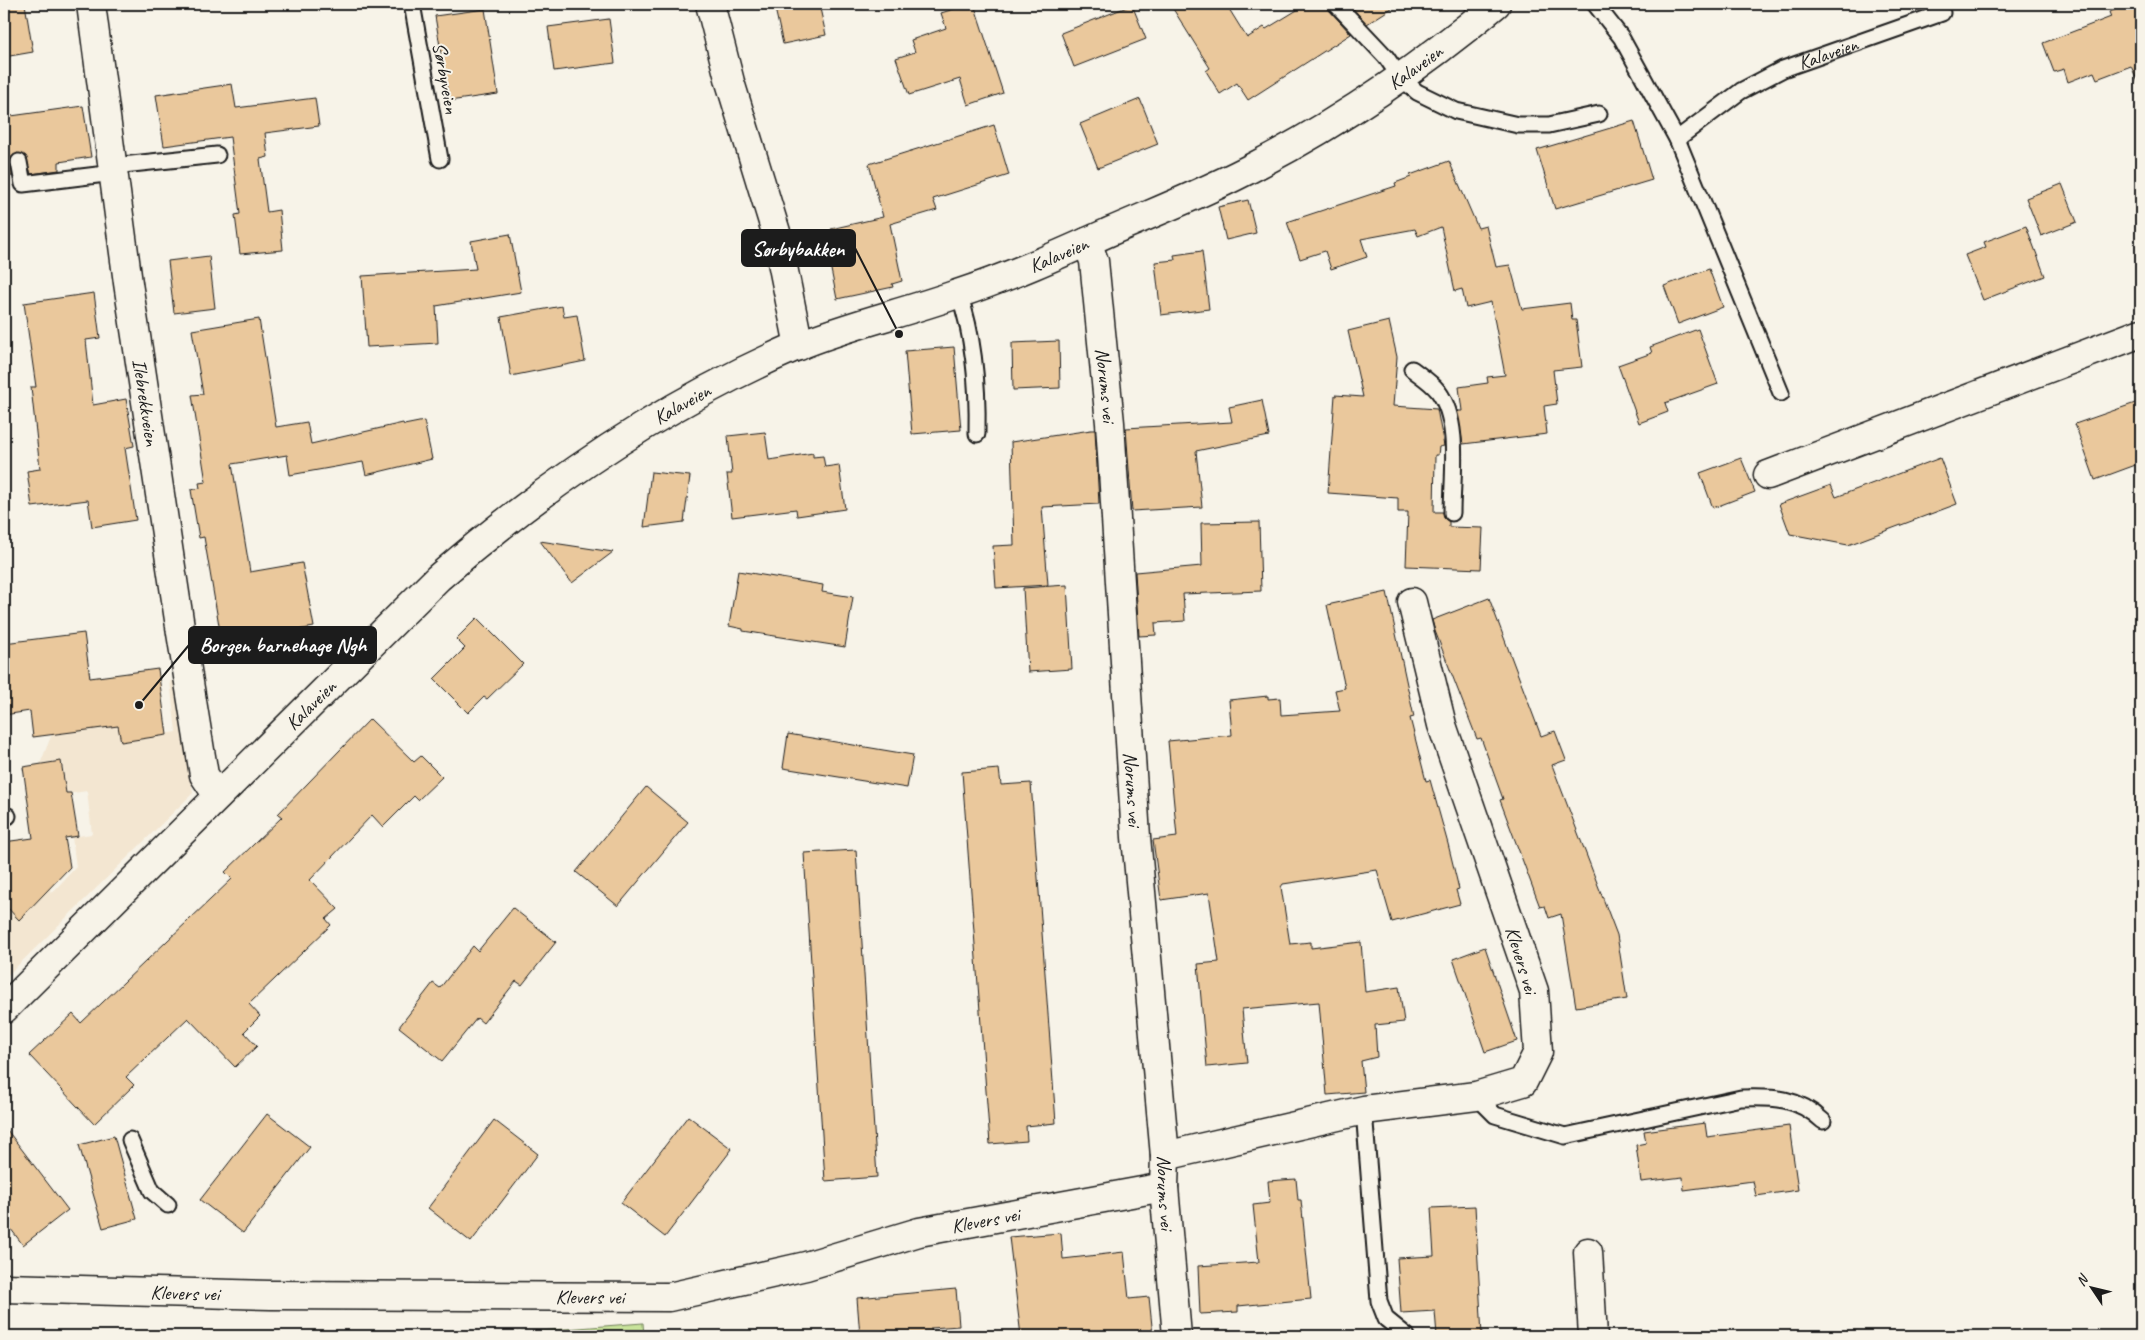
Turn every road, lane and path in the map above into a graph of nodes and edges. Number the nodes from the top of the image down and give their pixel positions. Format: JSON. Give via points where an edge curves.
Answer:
{"nodes":[{"id":1,"x":91,"y":4,"type":"edge"},
{"id":2,"x":412,"y":4,"type":"edge"},
{"id":3,"x":710,"y":4,"type":"edge"},
{"id":4,"x":1336,"y":4,"type":"edge"},
{"id":5,"x":1496,"y":4,"type":"edge"},
{"id":6,"x":1595,"y":4,"type":"edge"},
{"id":7,"x":1942,"y":13,"type":"dead end"},
{"id":8,"x":1400,"y":77,"type":"junction"},
{"id":9,"x":1599,"y":114,"type":"dead end"},
{"id":10,"x":1677,"y":139,"type":"junction"},
{"id":11,"x":217,"y":155,"type":"dead end"},
{"id":12,"x":440,"y":159,"type":"dead end"},
{"id":13,"x":19,"y":162,"type":"dead end"},
{"id":14,"x":114,"y":170,"type":"junction"},
{"id":15,"x":1087,"y":242,"type":"junction"},
{"id":16,"x":959,"y":294,"type":"junction"},
{"id":17,"x":2141,"y":333,"type":"edge"},
{"id":18,"x":799,"y":346,"type":"junction"},
{"id":19,"x":1412,"y":368,"type":"dead end"},
{"id":20,"x":1781,"y":393,"type":"dead end"},
{"id":21,"x":977,"y":434,"type":"dead end"},
{"id":22,"x":1768,"y":476,"type":"dead end"},
{"id":23,"x":1452,"y":513,"type":"dead end"},
{"id":24,"x":1412,"y":602,"type":"dead end"},
{"id":25,"x":218,"y":796,"type":"junction"},
{"id":26,"x":4,"y":1009,"type":"edge"},
{"id":27,"x":1476,"y":1096,"type":"junction"},
{"id":28,"x":1364,"y":1110,"type":"junction"},
{"id":29,"x":1823,"y":1121,"type":"dead end"},
{"id":30,"x":130,"y":1140,"type":"dead end"},
{"id":31,"x":1165,"y":1156,"type":"junction"},
{"id":32,"x":1164,"y":1187,"type":"junction"},
{"id":33,"x":168,"y":1205,"type":"dead end"},
{"id":34,"x":1588,"y":1252,"type":"dead end"},
{"id":35,"x":4,"y":1288,"type":"edge"},
{"id":36,"x":1177,"y":1336,"type":"edge"},
{"id":37,"x":1407,"y":1336,"type":"edge"},
{"id":38,"x":1593,"y":1336,"type":"edge"}],
"edges":[{"from":1,"to":14,"type":"street","name":"Ilebrekkveien"},
{"from":2,"to":12,"type":"lane","name":"Sørbyveien"},
{"from":3,"to":18,"type":"street","via":[[776,232]]},
{"from":4,"to":8,"type":"lane","via":[[1386,57]]},
{"from":5,"to":8,"type":"street","name":"Kalaveien"},
{"from":6,"to":10,"type":"lane","via":[[1621,37]]},
{"from":7,"to":10,"type":"lane","name":"Kalaveien","via":[[1783,69],[1741,91]]},
{"from":8,"to":9,"type":"lane","via":[[1417,92],[1456,111],[1518,125],[1549,125]]},
{"from":8,"to":15,"type":"street","name":"Kalaveien","via":[[1317,133],[1258,165]]},
{"from":10,"to":20,"type":"lane"},
{"from":11,"to":14,"type":"lane"},
{"from":13,"to":14,"type":"lane","via":[[23,184]]},
{"from":14,"to":25,"type":"street","name":"Ilebrekkveien","via":[[128,283],[204,775]]},
{"from":15,"to":16,"type":"street","name":"Kalaveien"},
{"from":15,"to":31,"type":"street","name":"Norums vei","via":[[1094,261],[1110,422],[1136,838]]},
{"from":16,"to":18,"type":"street","name":"Kalaveien"},
{"from":16,"to":21,"type":"lane","via":[[966,314],[973,366]]},
{"from":17,"to":22,"type":"street"},
{"from":18,"to":25,"type":"street","name":"Kalaveien","via":[[747,369],[673,409],[571,472],[518,512],[438,578]]},
{"from":19,"to":23,"type":"lane","via":[[1440,393],[1446,406],[1453,433]]},
{"from":24,"to":27,"type":"street","name":"Klevers vei","via":[[1442,725],[1534,991],[1538,1052],[1523,1082]]},
{"from":25,"to":26,"type":"street","name":"Kalaveien"},
{"from":27,"to":28,"type":"street","name":"Klevers vei"},
{"from":27,"to":29,"type":"lane","via":[[1495,1116],[1566,1136],[1741,1098],[1768,1097],[1797,1103]]},
{"from":28,"to":31,"type":"street","name":"Klevers vei"},
{"from":28,"to":37,"type":"lane","via":[[1379,1301],[1386,1318]]},
{"from":30,"to":33,"type":"lane","via":[[152,1191]]},
{"from":31,"to":32,"type":"street","name":"Norums vei"},
{"from":32,"to":35,"type":"street","name":"Klevers vei","via":[[920,1232],[806,1266],[668,1297],[271,1295]]},
{"from":32,"to":36,"type":"street","name":"Norums vei"},
{"from":34,"to":38,"type":"street"}]}
